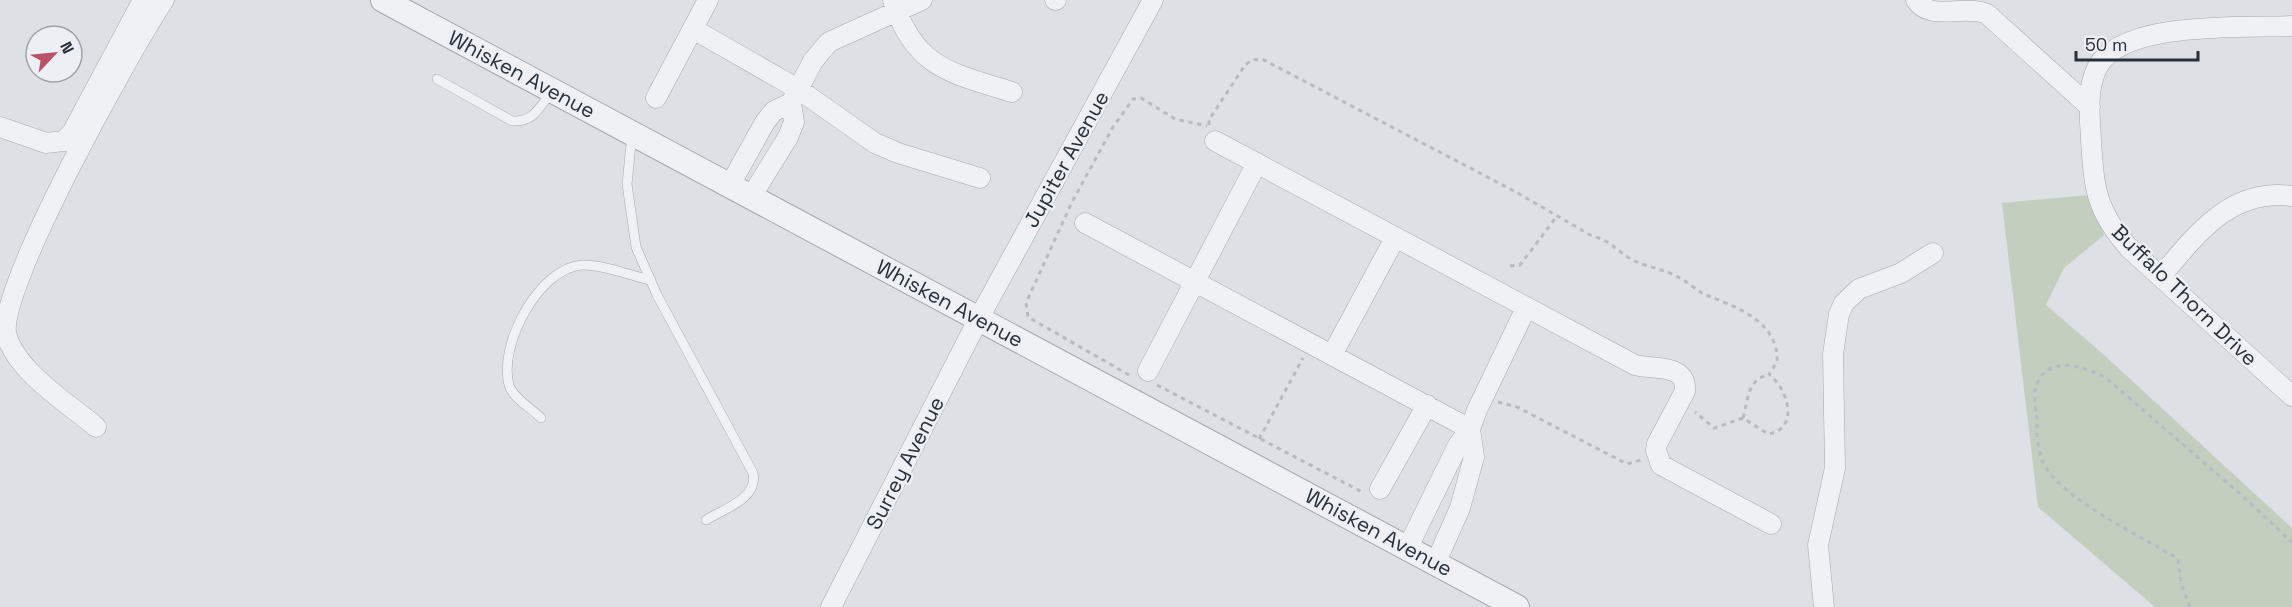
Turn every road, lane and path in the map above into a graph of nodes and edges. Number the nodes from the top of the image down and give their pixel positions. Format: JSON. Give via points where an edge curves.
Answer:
{"nodes":[{"id":1,"x":143,"y":0,"type":"edge"},
{"id":2,"x":165,"y":0,"type":"edge"},
{"id":3,"x":383,"y":0,"type":"edge"},
{"id":4,"x":708,"y":0,"type":"edge"},
{"id":5,"x":922,"y":0,"type":"edge"},
{"id":6,"x":1153,"y":0,"type":"edge"},
{"id":7,"x":1917,"y":0,"type":"edge"},
{"id":8,"x":894,"y":6,"type":"edge"},
{"id":9,"x":2292,"y":26,"type":"edge"},
{"id":10,"x":693,"y":29,"type":"junction"},
{"id":11,"x":437,"y":79,"type":"dead end"},
{"id":12,"x":552,"y":90,"type":"junction"},
{"id":13,"x":1012,"y":92,"type":"dead end"},
{"id":14,"x":795,"y":96,"type":"junction"},
{"id":15,"x":656,"y":98,"type":"dead end"},
{"id":16,"x":2090,"y":106,"type":"junction"},
{"id":17,"x":0,"y":127,"type":"edge"},
{"id":18,"x":632,"y":132,"type":"junction"},
{"id":19,"x":1212,"y":134,"type":"junction"},
{"id":20,"x":752,"y":145,"type":"junction"},
{"id":21,"x":774,"y":160,"type":"junction"},
{"id":22,"x":1257,"y":163,"type":"junction"},
{"id":23,"x":980,"y":178,"type":"dead end"},
{"id":24,"x":741,"y":191,"type":"junction"},
{"id":25,"x":2292,"y":196,"type":"edge"},
{"id":26,"x":1557,"y":216,"type":"junction"},
{"id":27,"x":1085,"y":223,"type":"dead end"},
{"id":28,"x":1395,"y":238,"type":"junction"},
{"id":29,"x":1933,"y":253,"type":"dead end"},
{"id":30,"x":1510,"y":266,"type":"dead end"},
{"id":31,"x":2161,"y":276,"type":"junction"},
{"id":32,"x":651,"y":280,"type":"junction"},
{"id":33,"x":1194,"y":283,"type":"junction"},
{"id":34,"x":1526,"y":308,"type":"junction"},
{"id":35,"x":979,"y":318,"type":"junction"},
{"id":36,"x":1311,"y":344,"type":"junction"},
{"id":37,"x":1332,"y":355,"type":"junction"},
{"id":38,"x":1769,"y":374,"type":"junction"},
{"id":39,"x":1145,"y":378,"type":"junction"},
{"id":40,"x":1484,"y":394,"type":"junction"},
{"id":41,"x":2292,"y":396,"type":"edge"},
{"id":42,"x":1680,"y":403,"type":"junction"},
{"id":43,"x":1426,"y":405,"type":"junction"},
{"id":44,"x":541,"y":418,"type":"dead end"},
{"id":45,"x":1743,"y":418,"type":"junction"},
{"id":46,"x":96,"y":427,"type":"dead end"},
{"id":47,"x":1470,"y":429,"type":"junction"},
{"id":48,"x":1259,"y":439,"type":"junction"},
{"id":49,"x":1656,"y":450,"type":"junction"},
{"id":50,"x":1380,"y":489,"type":"joint"},
{"id":51,"x":706,"y":520,"type":"dead end"},
{"id":52,"x":1771,"y":524,"type":"dead end"},
{"id":53,"x":2292,"y":542,"type":"edge"},
{"id":54,"x":1408,"y":548,"type":"junction"},
{"id":55,"x":1436,"y":562,"type":"junction"},
{"id":56,"x":831,"y":607,"type":"edge"},
{"id":57,"x":1517,"y":607,"type":"edge"},
{"id":58,"x":1824,"y":607,"type":"edge"},
{"id":59,"x":2190,"y":607,"type":"edge"}],
"edges":[{"from":1,"to":17,"type":"street","via":[[64,141],[46,143]]},
{"from":2,"to":46,"type":"street","via":[[134,44],[48,205],[5,318],[7,338],[18,358],[50,391]]},
{"from":3,"to":12,"type":"street","name":"Whisken Avenue"},
{"from":4,"to":10,"type":"street"},
{"from":5,"to":8,"type":"street"},
{"from":6,"to":35,"type":"street","name":"Jupiter Avenue"},
{"from":7,"to":16,"type":"street","via":[[1933,12],[1970,9],[1987,14]]},
{"from":8,"to":13,"type":"street","via":[[907,33],[927,58],[945,71]]},
{"from":8,"to":14,"type":"street","via":[[829,42],[813,61]]},
{"from":9,"to":16,"type":"street","name":"Buffalo Thorn Drive","via":[[2182,31],[2135,39],[2114,48],[2098,66],[2090,86]]},
{"from":10,"to":14,"type":"street"},
{"from":10,"to":15,"type":"street"},
{"from":11,"to":12,"type":"lane","via":[[512,121],[532,118]]},
{"from":12,"to":18,"type":"street","name":"Whisken Avenue"},
{"from":14,"to":20,"type":"street","via":[[774,111]]},
{"from":14,"to":21,"type":"street","via":[[794,122]]},
{"from":14,"to":23,"type":"street","via":[[875,143]]},
{"from":16,"to":31,"type":"street","name":"Buffalo Thorn Drive","via":[[2093,166],[2102,213],[2130,249]]},
{"from":18,"to":24,"type":"street","name":"Whisken Avenue"},
{"from":18,"to":32,"type":"lane","via":[[627,184],[630,216],[636,247]]},
{"from":19,"to":22,"type":"street"},
{"from":19,"to":26,"type":"path","via":[[1209,120],[1245,65],[1262,59]]},
{"from":19,"to":39,"type":"path","via":[[1175,119],[1141,98],[1133,99],[1072,202],[1026,303],[1029,317]]},
{"from":20,"to":21,"type":"street"},
{"from":20,"to":24,"type":"street"},
{"from":21,"to":24,"type":"street"},
{"from":22,"to":28,"type":"street"},
{"from":22,"to":33,"type":"street"},
{"from":24,"to":35,"type":"street","name":"Whisken Avenue"},
{"from":25,"to":31,"type":"street","via":[[2261,196],[2219,213]]},
{"from":26,"to":30,"type":"path","via":[[1520,265]]},
{"from":26,"to":38,"type":"path","via":[[1592,236],[1605,238],[1634,261],[1673,275],[1758,320],[1776,347],[1777,362]]},
{"from":27,"to":33,"type":"street"},
{"from":28,"to":34,"type":"street"},
{"from":28,"to":37,"type":"street"},
{"from":29,"to":58,"type":"street","via":[[1901,273],[1858,289],[1839,314],[1833,354],[1835,468],[1818,545]]},
{"from":31,"to":41,"type":"street","name":"Buffalo Thorn Drive"},
{"from":32,"to":44,"type":"lane","via":[[582,265],[547,280],[522,318],[510,347],[508,384]]},
{"from":32,"to":51,"type":"lane","via":[[753,473],[752,488],[744,498]]},
{"from":33,"to":36,"type":"street"},
{"from":33,"to":39,"type":"street"},
{"from":34,"to":40,"type":"street"},
{"from":34,"to":42,"type":"street","via":[[1635,365],[1679,374],[1685,384]]},
{"from":35,"to":54,"type":"street","name":"Whisken Avenue"},
{"from":35,"to":56,"type":"street","name":"Surrey Avenue"},
{"from":36,"to":37,"type":"street"},
{"from":36,"to":48,"type":"path"},
{"from":37,"to":43,"type":"street"},
{"from":38,"to":45,"type":"path","via":[[1750,386]]},
{"from":38,"to":45,"type":"path","via":[[1785,396],[1786,422],[1781,429],[1768,434]]},
{"from":39,"to":48,"type":"path"},
{"from":40,"to":47,"type":"street"},
{"from":40,"to":49,"type":"path","via":[[1627,464]]},
{"from":42,"to":45,"type":"path","via":[[1714,428]]},
{"from":42,"to":49,"type":"street"},
{"from":43,"to":47,"type":"street"},
{"from":43,"to":50,"type":"street"},
{"from":47,"to":54,"type":"street","via":[[1458,445]]},
{"from":47,"to":55,"type":"street","via":[[1474,457],[1460,508]]},
{"from":48,"to":50,"type":"path","via":[[1362,492],[1372,495]]},
{"from":49,"to":52,"type":"street","via":[[1661,465],[1667,469]]},
{"from":53,"to":59,"type":"path","via":[[2106,378],[2088,368],[2052,367],[2042,374],[2035,388],[2038,440],[2044,464],[2065,490],[2178,559]]},
{"from":54,"to":55,"type":"street","name":"Whisken Avenue"},
{"from":55,"to":57,"type":"street","name":"Whisken Avenue"}]}
